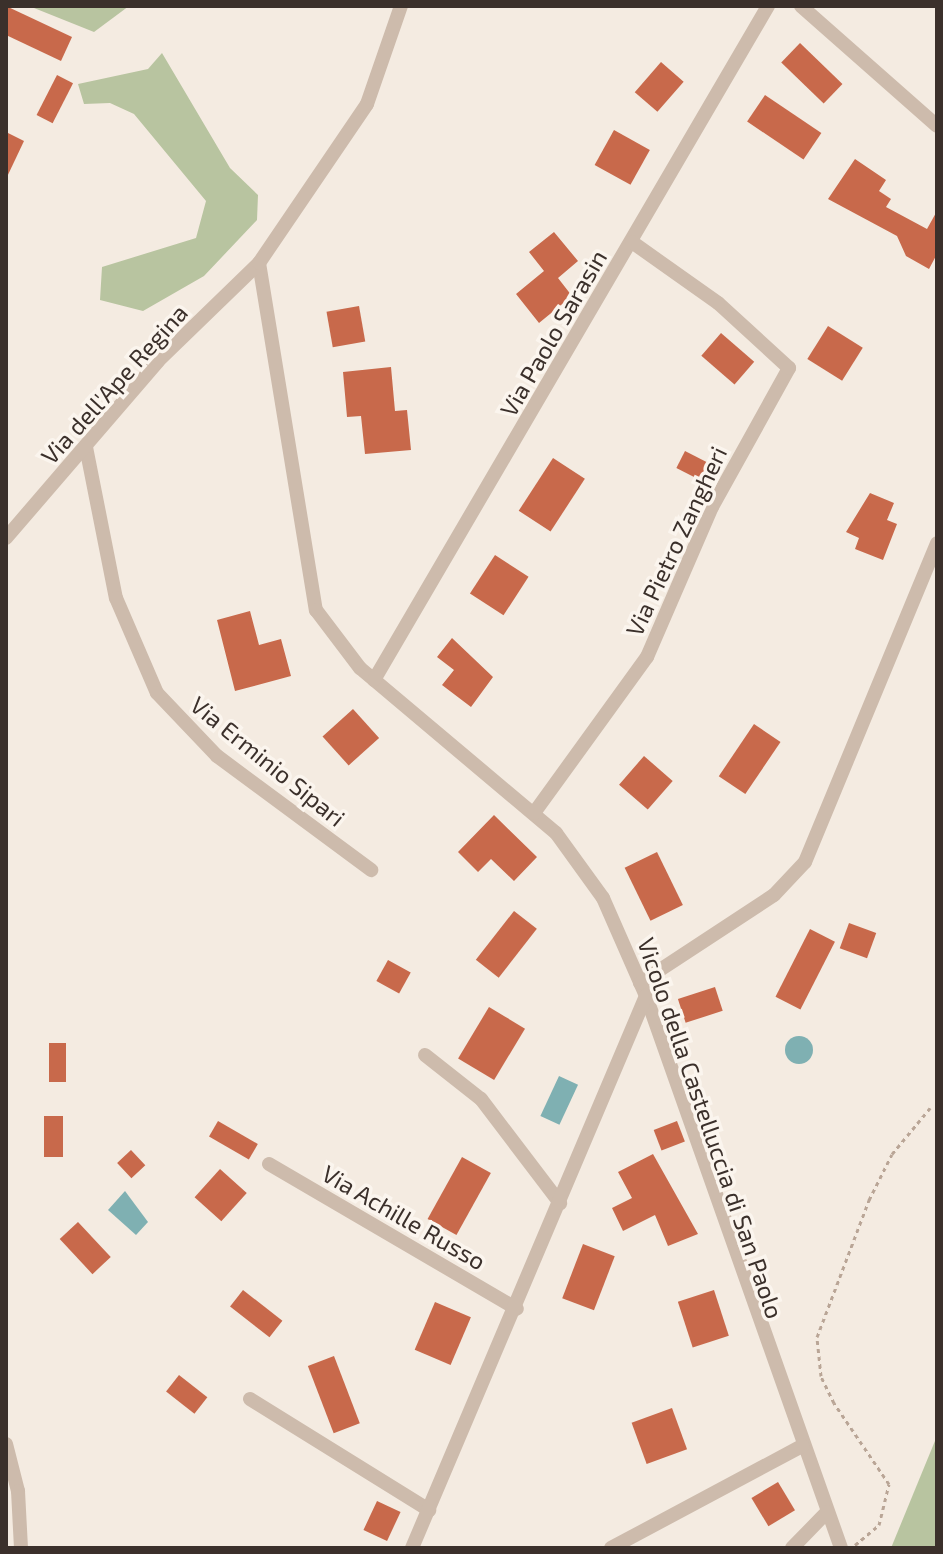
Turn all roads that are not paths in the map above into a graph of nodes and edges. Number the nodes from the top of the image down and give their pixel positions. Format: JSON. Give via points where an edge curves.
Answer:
{"nodes":[{"id":1,"x":401,"y":6,"type":"edge"},
{"id":2,"x":768,"y":6,"type":"edge"},
{"id":3,"x":801,"y":6,"type":"edge"},
{"id":4,"x":937,"y":126,"type":"edge"},
{"id":5,"x":632,"y":242,"type":"junction"},
{"id":6,"x":259,"y":263,"type":"junction"},
{"id":7,"x":86,"y":447,"type":"junction"},
{"id":8,"x":6,"y":538,"type":"edge"},
{"id":9,"x":937,"y":543,"type":"edge"},
{"id":10,"x":374,"y":680,"type":"junction"},
{"id":11,"x":534,"y":813,"type":"junction"},
{"id":12,"x":371,"y":870,"type":"dead end"},
{"id":13,"x":643,"y":990,"type":"junction"},
{"id":14,"x":425,"y":1055,"type":"dead end"},
{"id":15,"x":269,"y":1164,"type":"dead end"},
{"id":16,"x":560,"y":1203,"type":"junction"},
{"id":17,"x":517,"y":1309,"type":"junction"},
{"id":18,"x":250,"y":1399,"type":"dead end"},
{"id":19,"x":6,"y":1444,"type":"edge"},
{"id":20,"x":802,"y":1446,"type":"junction"},
{"id":21,"x":429,"y":1510,"type":"junction"},
{"id":22,"x":827,"y":1512,"type":"junction"},
{"id":23,"x":840,"y":1546,"type":"edge"},
{"id":24,"x":21,"y":1548,"type":"edge"},
{"id":25,"x":412,"y":1548,"type":"edge"},
{"id":26,"x":611,"y":1548,"type":"edge"},
{"id":27,"x":792,"y":1548,"type":"edge"}],
"edges":[{"from":1,"to":6,"type":"street","name":"Via dell'Ape Regina","via":[[367,104]]},
{"from":2,"to":5,"type":"street","name":"Via Paolo Sarasin"},
{"from":3,"to":4,"type":"street"},
{"from":5,"to":10,"type":"street","name":"Via Paolo Sarasin"},
{"from":5,"to":11,"type":"street","name":"Via Pietro Zangheri","via":[[718,303],[789,368],[712,507],[647,657]]},
{"from":6,"to":7,"type":"street","name":"Via dell'Ape Regina","via":[[158,361]]},
{"from":6,"to":10,"type":"street","name":"Vicolo della Castelluccia di San Paolo","via":[[309,592],[335,641]]},
{"from":7,"to":8,"type":"street","name":"Via dell'Ape Regina"},
{"from":7,"to":12,"type":"street","name":"Via Erminio Sipari","via":[[123,621],[157,693],[217,756]]},
{"from":9,"to":13,"type":"street","via":[[797,874]]},
{"from":10,"to":11,"type":"street","name":"Vicolo della Castelluccia di San Paolo"},
{"from":11,"to":13,"type":"street","name":"Vicolo della Castelluccia di San Paolo","via":[[590,875]]},
{"from":13,"to":16,"type":"street"},
{"from":13,"to":20,"type":"street","name":"Vicolo della Castelluccia di San Paolo"},
{"from":14,"to":16,"type":"street","via":[[481,1099]]},
{"from":15,"to":17,"type":"street","name":"Via Achille Russo"},
{"from":16,"to":17,"type":"street"},
{"from":17,"to":21,"type":"street"},
{"from":18,"to":21,"type":"street"},
{"from":19,"to":24,"type":"street","via":[[21,1510]]},
{"from":20,"to":22,"type":"street","name":"Vicolo della Castelluccia di San Paolo"},
{"from":20,"to":26,"type":"street"},
{"from":21,"to":25,"type":"street"},
{"from":22,"to":23,"type":"street","name":"Vicolo della Castelluccia di San Paolo"},
{"from":22,"to":27,"type":"street"}]}
